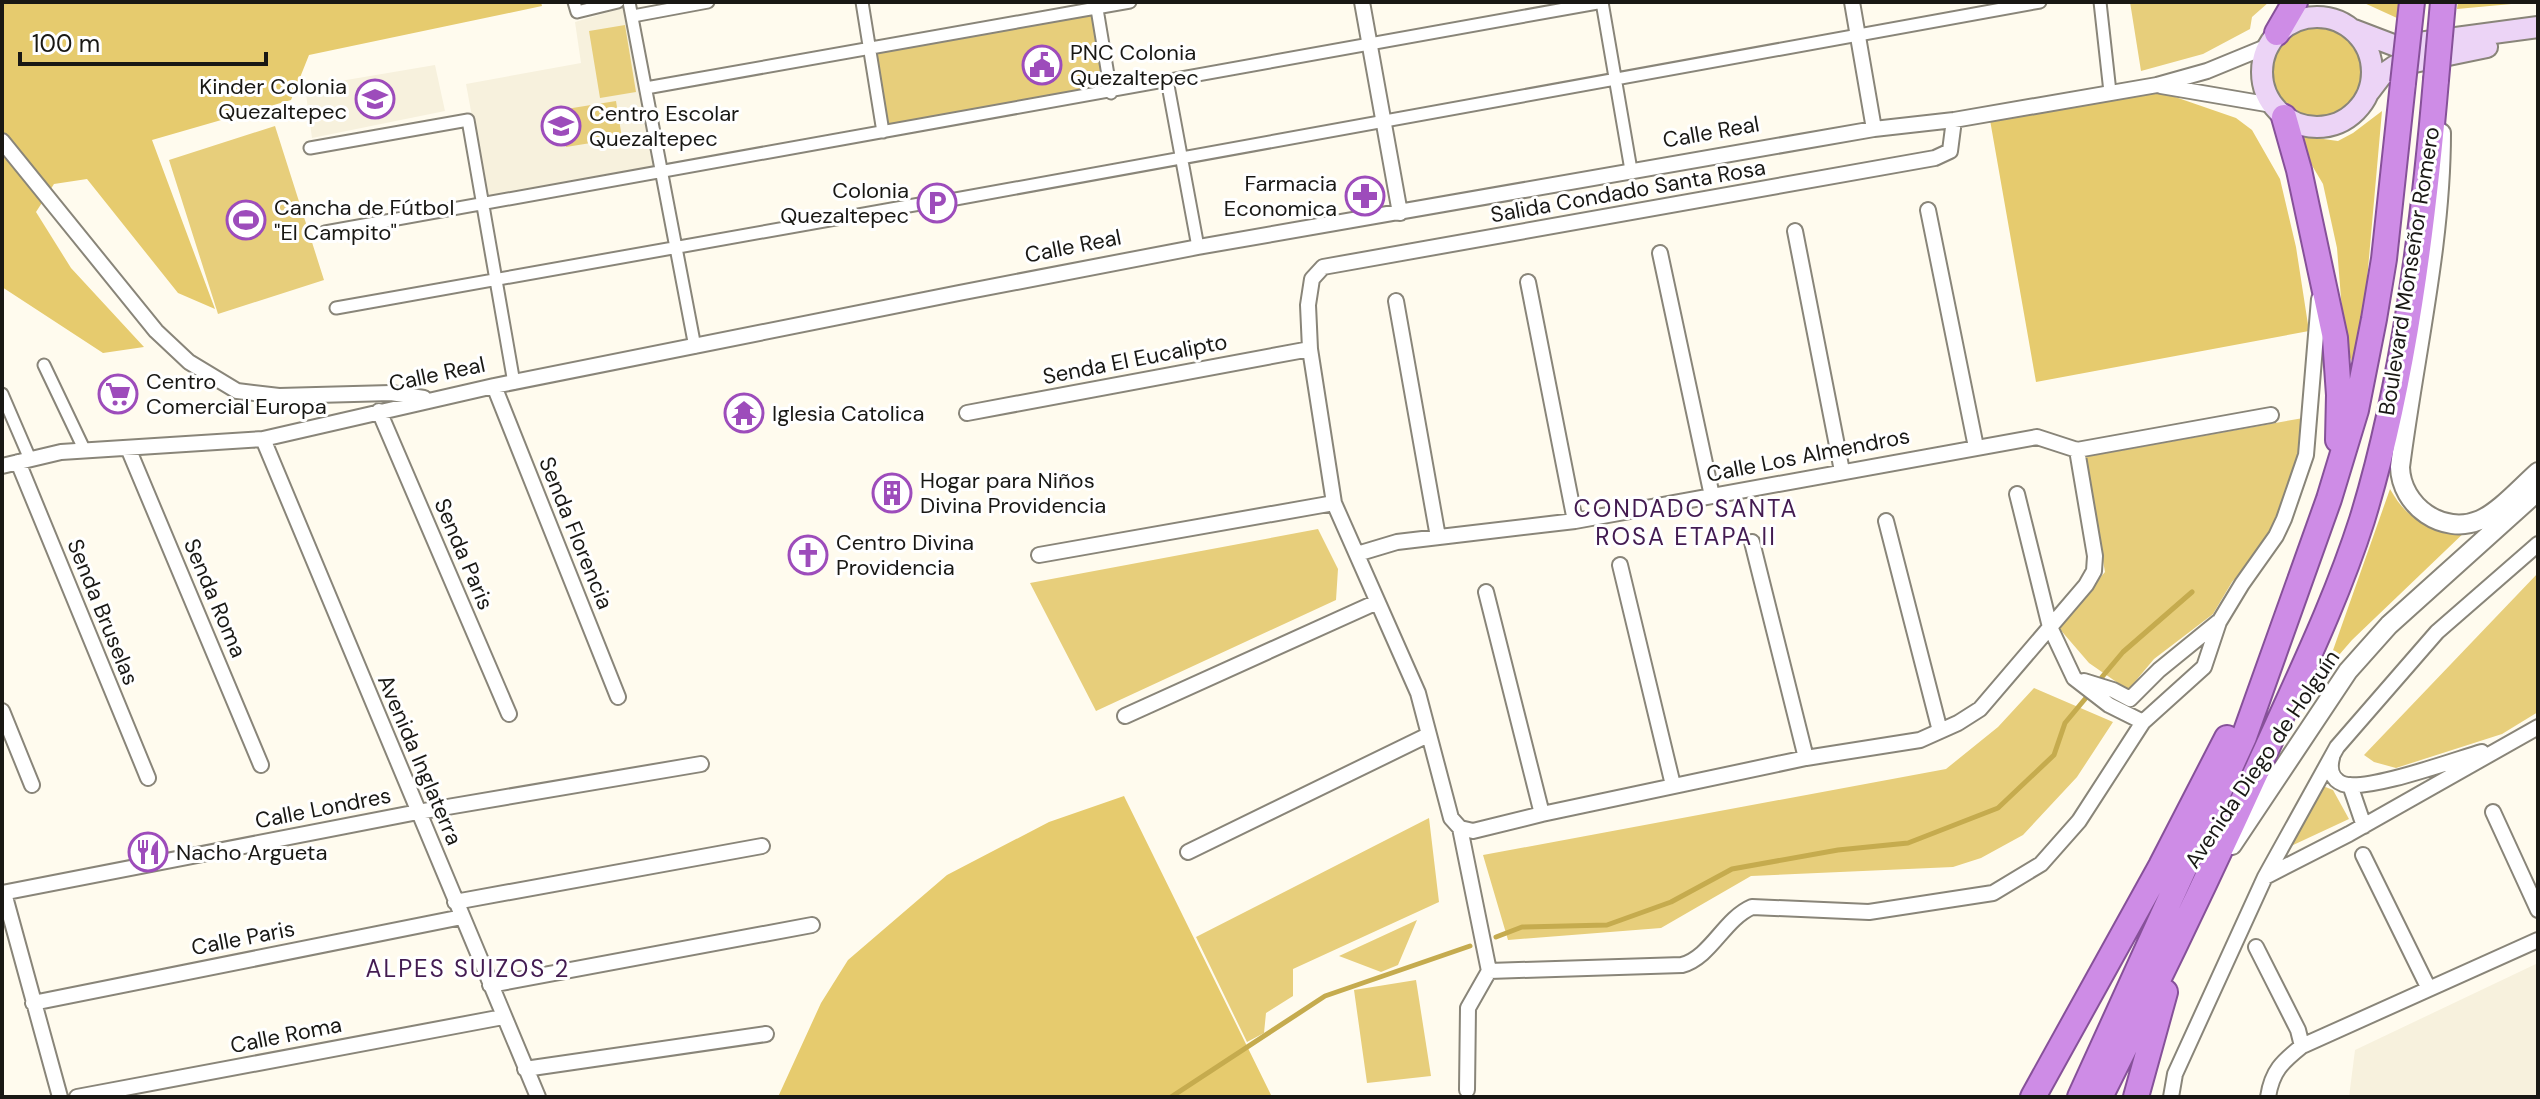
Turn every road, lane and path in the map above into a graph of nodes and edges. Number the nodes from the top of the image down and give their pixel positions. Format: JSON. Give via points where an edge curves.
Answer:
{"nodes":[{"id":1,"x":574,"y":2,"type":"edge"},
{"id":2,"x":618,"y":2,"type":"edge"},
{"id":3,"x":629,"y":2,"type":"edge"},
{"id":4,"x":708,"y":2,"type":"edge"},
{"id":5,"x":862,"y":2,"type":"edge"},
{"id":6,"x":1130,"y":2,"type":"edge"},
{"id":7,"x":1362,"y":2,"type":"edge"},
{"id":8,"x":1602,"y":2,"type":"edge"},
{"id":9,"x":1852,"y":2,"type":"edge"},
{"id":10,"x":2040,"y":2,"type":"edge"},
{"id":11,"x":2100,"y":2,"type":"edge"},
{"id":12,"x":2295,"y":2,"type":"edge"},
{"id":13,"x":2412,"y":2,"type":"edge"},
{"id":14,"x":2443,"y":2,"type":"edge"},
{"id":15,"x":1096,"y":5,"type":"edge"},
{"id":16,"x":633,"y":16,"type":"junction"},
{"id":17,"x":2538,"y":27,"type":"edge"},
{"id":18,"x":2351,"y":28,"type":"junction"},
{"id":19,"x":1858,"y":35,"type":"junction"},
{"id":20,"x":2273,"y":40,"type":"junction"},
{"id":21,"x":2538,"y":40,"type":"edge"},
{"id":22,"x":1370,"y":44,"type":"junction"},
{"id":23,"x":870,"y":48,"type":"junction"},
{"id":24,"x":1615,"y":79,"type":"junction"},
{"id":25,"x":1167,"y":80,"type":"junction"},
{"id":26,"x":2436,"y":84,"type":"junction"},
{"id":27,"x":2157,"y":85,"type":"junction"},
{"id":28,"x":646,"y":88,"type":"junction"},
{"id":29,"x":1111,"y":92,"type":"junction"},
{"id":30,"x":2110,"y":92,"type":"junction"},
{"id":31,"x":2369,"y":92,"type":"junction"},
{"id":32,"x":2278,"y":111,"type":"junction"},
{"id":33,"x":1383,"y":120,"type":"junction"},
{"id":34,"x":1954,"y":120,"type":"junction"},
{"id":35,"x":1874,"y":129,"type":"junction"},
{"id":36,"x":883,"y":132,"type":"junction"},
{"id":37,"x":2,"y":141,"type":"edge"},
{"id":38,"x":310,"y":148,"type":"dead end"},
{"id":39,"x":1181,"y":156,"type":"junction"},
{"id":40,"x":1631,"y":170,"type":"junction"},
{"id":41,"x":661,"y":172,"type":"junction"},
{"id":42,"x":950,"y":200,"type":"dead end"},
{"id":43,"x":931,"y":202,"type":"dead end"},
{"id":44,"x":484,"y":204,"type":"junction"},
{"id":45,"x":1928,"y":210,"type":"dead end"},
{"id":46,"x":1400,"y":213,"type":"junction"},
{"id":47,"x":1795,"y":231,"type":"dead end"},
{"id":48,"x":325,"y":232,"type":"dead end"},
{"id":49,"x":677,"y":247,"type":"junction"},
{"id":50,"x":1198,"y":247,"type":"junction"},
{"id":51,"x":1660,"y":253,"type":"dead end"},
{"id":52,"x":2321,"y":275,"type":"junction"},
{"id":53,"x":495,"y":279,"type":"junction"},
{"id":54,"x":1528,"y":282,"type":"dead end"},
{"id":55,"x":1396,"y":301,"type":"dead end"},
{"id":56,"x":336,"y":308,"type":"dead end"},
{"id":57,"x":695,"y":347,"type":"junction"},
{"id":58,"x":1310,"y":349,"type":"junction"},
{"id":59,"x":44,"y":365,"type":"dead end"},
{"id":60,"x":514,"y":383,"type":"junction"},
{"id":61,"x":494,"y":386,"type":"junction"},
{"id":62,"x":2,"y":394,"type":"edge"},
{"id":63,"x":432,"y":399,"type":"junction"},
{"id":64,"x":379,"y":411,"type":"junction"},
{"id":65,"x":967,"y":413,"type":"dead end"},
{"id":66,"x":2271,"y":415,"type":"dead end"},
{"id":67,"x":263,"y":439,"type":"junction"},
{"id":68,"x":1976,"y":447,"type":"junction"},
{"id":69,"x":128,"y":448,"type":"junction"},
{"id":70,"x":2077,"y":450,"type":"junction"},
{"id":71,"x":85,"y":451,"type":"junction"},
{"id":72,"x":24,"y":461,"type":"junction"},
{"id":73,"x":2,"y":466,"type":"edge"},
{"id":74,"x":1842,"y":471,"type":"junction"},
{"id":75,"x":2538,"y":472,"type":"edge"},
{"id":76,"x":2538,"y":491,"type":"edge"},
{"id":77,"x":2017,"y":494,"type":"dead end"},
{"id":78,"x":1712,"y":496,"type":"junction"},
{"id":79,"x":2329,"y":499,"type":"junction"},
{"id":80,"x":1334,"y":503,"type":"junction"},
{"id":81,"x":1575,"y":521,"type":"junction"},
{"id":82,"x":1886,"y":521,"type":"dead end"},
{"id":83,"x":1438,"y":537,"type":"junction"},
{"id":84,"x":1752,"y":542,"type":"dead end"},
{"id":85,"x":2538,"y":544,"type":"edge"},
{"id":86,"x":1357,"y":554,"type":"junction"},
{"id":87,"x":1039,"y":555,"type":"dead end"},
{"id":88,"x":1620,"y":565,"type":"dead end"},
{"id":89,"x":1486,"y":592,"type":"dead end"},
{"id":90,"x":1377,"y":602,"type":"junction"},
{"id":91,"x":2289,"y":615,"type":"junction"},
{"id":92,"x":2219,"y":622,"type":"junction"},
{"id":93,"x":2050,"y":627,"type":"junction"},
{"id":94,"x":2074,"y":678,"type":"junction"},
{"id":95,"x":618,"y":697,"type":"dead end"},
{"id":96,"x":2,"y":711,"type":"edge"},
{"id":97,"x":509,"y":714,"type":"dead end"},
{"id":98,"x":1125,"y":716,"type":"dead end"},
{"id":99,"x":2143,"y":722,"type":"junction"},
{"id":100,"x":2538,"y":727,"type":"edge"},
{"id":101,"x":1940,"y":731,"type":"junction"},
{"id":102,"x":1428,"y":735,"type":"junction"},
{"id":103,"x":2508,"y":744,"type":"junction"},
{"id":104,"x":2337,"y":747,"type":"junction"},
{"id":105,"x":1806,"y":758,"type":"junction"},
{"id":106,"x":701,"y":764,"type":"dead end"},
{"id":107,"x":261,"y":765,"type":"dead end"},
{"id":108,"x":148,"y":778,"type":"dead end"},
{"id":109,"x":32,"y":785,"type":"dead end"},
{"id":110,"x":1673,"y":785,"type":"junction"},
{"id":111,"x":2350,"y":785,"type":"junction"},
{"id":112,"x":418,"y":812,"type":"junction"},
{"id":113,"x":2493,"y":812,"type":"dead end"},
{"id":114,"x":1542,"y":814,"type":"junction"},
{"id":115,"x":2364,"y":826,"type":"junction"},
{"id":116,"x":1460,"y":828,"type":"junction"},
{"id":117,"x":762,"y":846,"type":"dead end"},
{"id":118,"x":1188,"y":852,"type":"dead end"},
{"id":119,"x":2363,"y":855,"type":"dead end"},
{"id":120,"x":2265,"y":877,"type":"junction"},
{"id":121,"x":2203,"y":891,"type":"junction"},
{"id":122,"x":3,"y":893,"type":"edge"},
{"id":123,"x":455,"y":902,"type":"junction"},
{"id":124,"x":2538,"y":910,"type":"edge"},
{"id":125,"x":462,"y":917,"type":"junction"},
{"id":126,"x":812,"y":925,"type":"dead end"},
{"id":127,"x":2183,"y":932,"type":"junction"},
{"id":128,"x":2538,"y":940,"type":"edge"},
{"id":129,"x":2256,"y":947,"type":"dead end"},
{"id":130,"x":1489,"y":971,"type":"junction"},
{"id":131,"x":490,"y":985,"type":"junction"},
{"id":132,"x":2429,"y":989,"type":"junction"},
{"id":133,"x":33,"y":1003,"type":"junction"},
{"id":134,"x":503,"y":1017,"type":"junction"},
{"id":135,"x":766,"y":1034,"type":"dead end"},
{"id":136,"x":2302,"y":1046,"type":"junction"},
{"id":137,"x":525,"y":1069,"type":"junction"},
{"id":138,"x":1467,"y":1090,"type":"dead end"},
{"id":139,"x":60,"y":1097,"type":"edge"},
{"id":140,"x":77,"y":1097,"type":"edge"},
{"id":141,"x":538,"y":1097,"type":"edge"},
{"id":142,"x":2033,"y":1097,"type":"edge"},
{"id":143,"x":2080,"y":1097,"type":"edge"},
{"id":144,"x":2100,"y":1097,"type":"edge"},
{"id":145,"x":2136,"y":1097,"type":"edge"},
{"id":146,"x":2171,"y":1097,"type":"edge"},
{"id":147,"x":2268,"y":1097,"type":"edge"}],
"edges":[{"from":1,"to":2,"type":"street","via":[[577,12]]},
{"from":3,"to":16,"type":"street"},
{"from":4,"to":16,"type":"street"},
{"from":5,"to":23,"type":"street"},
{"from":6,"to":15,"type":"street"},
{"from":7,"to":22,"type":"street"},
{"from":8,"to":22,"type":"street"},
{"from":8,"to":24,"type":"street"},
{"from":9,"to":19,"type":"street"},
{"from":10,"to":19,"type":"street"},
{"from":11,"to":30,"type":"street"},
{"from":12,"to":20,"type":"highway"},
{"from":13,"to":79,"type":"highway","name":"Boulevard Monseñor Romero","bridge":true,"via":[[2374,319],[2359,399]]},
{"from":14,"to":26,"type":"highway","name":"Boulevard Monseñor Romero","bridge":true},
{"from":15,"to":23,"type":"street"},
{"from":15,"to":29,"type":"street"},
{"from":16,"to":28,"type":"street"},
{"from":17,"to":18,"type":"main road","via":[[2396,46]]},
{"from":18,"to":20,"type":"main road","via":[[2329,19],[2305,18]]},
{"from":18,"to":31,"type":"main road","via":[[2370,57]]},
{"from":19,"to":24,"type":"street"},
{"from":19,"to":35,"type":"street"},
{"from":20,"to":27,"type":"street","name":"Calle Real","via":[[2207,71]]},
{"from":20,"to":32,"type":"main road","via":[[2261,75],[2264,91]]},
{"from":21,"to":31,"type":"main road","via":[[2395,66]]},
{"from":22,"to":25,"type":"street"},
{"from":22,"to":33,"type":"street"},
{"from":23,"to":28,"type":"street"},
{"from":23,"to":36,"type":"street"},
{"from":24,"to":33,"type":"street"},
{"from":24,"to":40,"type":"street"},
{"from":25,"to":29,"type":"street"},
{"from":25,"to":39,"type":"street"},
{"from":26,"to":75,"type":"street","via":[[2441,164],[2400,475],[2406,493],[2426,515],[2469,524],[2484,518]]},
{"from":26,"to":121,"type":"highway","name":"Boulevard Monseñor Romero","via":[[2395,384],[2362,519],[2332,602]]},
{"from":27,"to":30,"type":"street","name":"Calle Real"},
{"from":27,"to":32,"type":"street","name":"Calle Real"},
{"from":28,"to":41,"type":"street"},
{"from":29,"to":36,"type":"street"},
{"from":30,"to":34,"type":"street","name":"Calle Real"},
{"from":31,"to":32,"type":"main road","via":[[2360,108],[2332,126],[2307,126]]},
{"from":32,"to":52,"type":"highway","via":[[2299,170]]},
{"from":33,"to":39,"type":"street"},
{"from":33,"to":46,"type":"street"},
{"from":34,"to":35,"type":"street","name":"Calle Real"},
{"from":34,"to":58,"type":"street","name":"Salida Condado Santa Rosa","via":[[1950,151],[1925,161],[1323,267],[1312,279]]},
{"from":35,"to":40,"type":"street","name":"Calle Real"},
{"from":36,"to":41,"type":"street"},
{"from":37,"to":63,"type":"street","via":[[156,331],[189,362],[225,384],[237,391],[279,396],[391,393]]},
{"from":38,"to":44,"type":"street","via":[[468,120]]},
{"from":39,"to":42,"type":"street"},
{"from":39,"to":50,"type":"street"},
{"from":40,"to":46,"type":"street","name":"Calle Real"},
{"from":41,"to":44,"type":"street"},
{"from":41,"to":49,"type":"street"},
{"from":43,"to":49,"type":"street"},
{"from":44,"to":48,"type":"street"},
{"from":44,"to":53,"type":"street"},
{"from":45,"to":68,"type":"street"},
{"from":46,"to":50,"type":"street","name":"Calle Real"},
{"from":47,"to":74,"type":"street"},
{"from":49,"to":53,"type":"street"},
{"from":49,"to":57,"type":"street"},
{"from":50,"to":57,"type":"street","name":"Calle Real"},
{"from":51,"to":78,"type":"street"},
{"from":52,"to":79,"type":"highway","via":[[2335,338],[2339,395]]},
{"from":52,"to":92,"type":"street","via":[[2306,455],[2276,536]]},
{"from":53,"to":56,"type":"street"},
{"from":53,"to":60,"type":"street"},
{"from":54,"to":81,"type":"street"},
{"from":55,"to":83,"type":"street"},
{"from":57,"to":60,"type":"street","name":"Calle Real"},
{"from":58,"to":65,"type":"street","name":"Senda El Eucalipto"},
{"from":58,"to":80,"type":"street"},
{"from":59,"to":71,"type":"street"},
{"from":60,"to":61,"type":"street","name":"Calle Real"},
{"from":61,"to":63,"type":"street","name":"Calle Real"},
{"from":61,"to":95,"type":"street","name":"Senda Florencia"},
{"from":62,"to":72,"type":"street"},
{"from":63,"to":64,"type":"street","name":"Calle Real"},
{"from":64,"to":67,"type":"street","name":"Calle Real"},
{"from":64,"to":97,"type":"street","name":"Senda Paris"},
{"from":66,"to":70,"type":"street"},
{"from":67,"to":69,"type":"street","name":"Calle Real"},
{"from":67,"to":112,"type":"street","name":"Avenida Inglaterra"},
{"from":68,"to":70,"type":"street","name":"Calle Los Almendros","via":[[2037,437]]},
{"from":68,"to":74,"type":"street","name":"Calle Los Almendros"},
{"from":69,"to":71,"type":"street","name":"Calle Real"},
{"from":69,"to":107,"type":"street","name":"Senda Roma"},
{"from":70,"to":93,"type":"street","via":[[2094,571]]},
{"from":71,"to":72,"type":"street","name":"Calle Real"},
{"from":72,"to":73,"type":"street","name":"Calle Real"},
{"from":72,"to":108,"type":"street","name":"Senda Bruselas"},
{"from":74,"to":78,"type":"street","name":"Calle Los Almendros"},
{"from":76,"to":121,"type":"street","name":"Avenida Diego de Holguín","via":[[2389,625],[2348,671]]},
{"from":77,"to":93,"type":"street"},
{"from":78,"to":81,"type":"street","name":"Calle Los Almendros"},
{"from":79,"to":91,"type":"highway","name":"Boulevard Monseñor Romero"},
{"from":80,"to":86,"type":"street"},
{"from":80,"to":87,"type":"street"},
{"from":81,"to":83,"type":"street","name":"Calle Los Almendros"},
{"from":82,"to":101,"type":"street"},
{"from":83,"to":86,"type":"street","name":"Calle Los Almendros"},
{"from":84,"to":105,"type":"street"},
{"from":85,"to":104,"type":"street","via":[[2437,632]]},
{"from":86,"to":90,"type":"street"},
{"from":88,"to":110,"type":"street"},
{"from":89,"to":114,"type":"street"},
{"from":90,"to":98,"type":"street"},
{"from":90,"to":102,"type":"street","via":[[1418,693]]},
{"from":91,"to":142,"type":"highway","via":[[2161,866]]},
{"from":91,"to":143,"type":"highway","via":[[2244,737]]},
{"from":92,"to":94,"type":"street","via":[[2130,699]]},
{"from":92,"to":99,"type":"street","via":[[2204,667]]},
{"from":93,"to":94,"type":"street"},
{"from":93,"to":101,"type":"street","via":[[1980,709]]},
{"from":94,"to":99,"type":"street"},
{"from":96,"to":109,"type":"street"},
{"from":99,"to":130,"type":"street","via":[[2084,815],[2051,854],[1993,893],[1869,912],[1752,907],[1682,965]]},
{"from":100,"to":103,"type":"street"},
{"from":101,"to":105,"type":"street","via":[[1920,740]]},
{"from":102,"to":116,"type":"street","via":[[1451,818]]},
{"from":102,"to":118,"type":"street"},
{"from":103,"to":111,"type":"street","via":[[2379,782]]},
{"from":103,"to":115,"type":"street"},
{"from":104,"to":111,"type":"street","via":[[2331,772]]},
{"from":104,"to":120,"type":"street"},
{"from":105,"to":110,"type":"street"},
{"from":106,"to":112,"type":"street","name":"Calle Londres"},
{"from":110,"to":114,"type":"street"},
{"from":111,"to":115,"type":"street"},
{"from":112,"to":122,"type":"street","name":"Calle Londres"},
{"from":112,"to":123,"type":"street","name":"Avenida Inglaterra"},
{"from":113,"to":124,"type":"street"},
{"from":114,"to":116,"type":"street","via":[[1473,831]]},
{"from":115,"to":120,"type":"street"},
{"from":116,"to":130,"type":"street"},
{"from":117,"to":123,"type":"street"},
{"from":119,"to":132,"type":"street"},
{"from":120,"to":146,"type":"street","via":[[2175,1074]]},
{"from":121,"to":127,"type":"highway","name":"Boulevard Monseñor Romero"},
{"from":122,"to":133,"type":"street"},
{"from":123,"to":125,"type":"street","name":"Avenida Inglaterra"},
{"from":125,"to":131,"type":"street","name":"Avenida Inglaterra"},
{"from":125,"to":133,"type":"street","name":"Calle Paris"},
{"from":126,"to":131,"type":"street"},
{"from":127,"to":144,"type":"highway"},
{"from":127,"to":145,"type":"highway"},
{"from":128,"to":132,"type":"street"},
{"from":129,"to":136,"type":"street"},
{"from":130,"to":138,"type":"street","via":[[1468,1008]]},
{"from":131,"to":134,"type":"street","name":"Avenida Inglaterra"},
{"from":132,"to":136,"type":"street"},
{"from":133,"to":139,"type":"street"},
{"from":134,"to":137,"type":"street","name":"Avenida Inglaterra"},
{"from":134,"to":140,"type":"street","name":"Calle Roma"},
{"from":135,"to":137,"type":"street"},
{"from":136,"to":147,"type":"street","via":[[2278,1065]]},
{"from":137,"to":141,"type":"street","name":"Avenida Inglaterra"}]}
